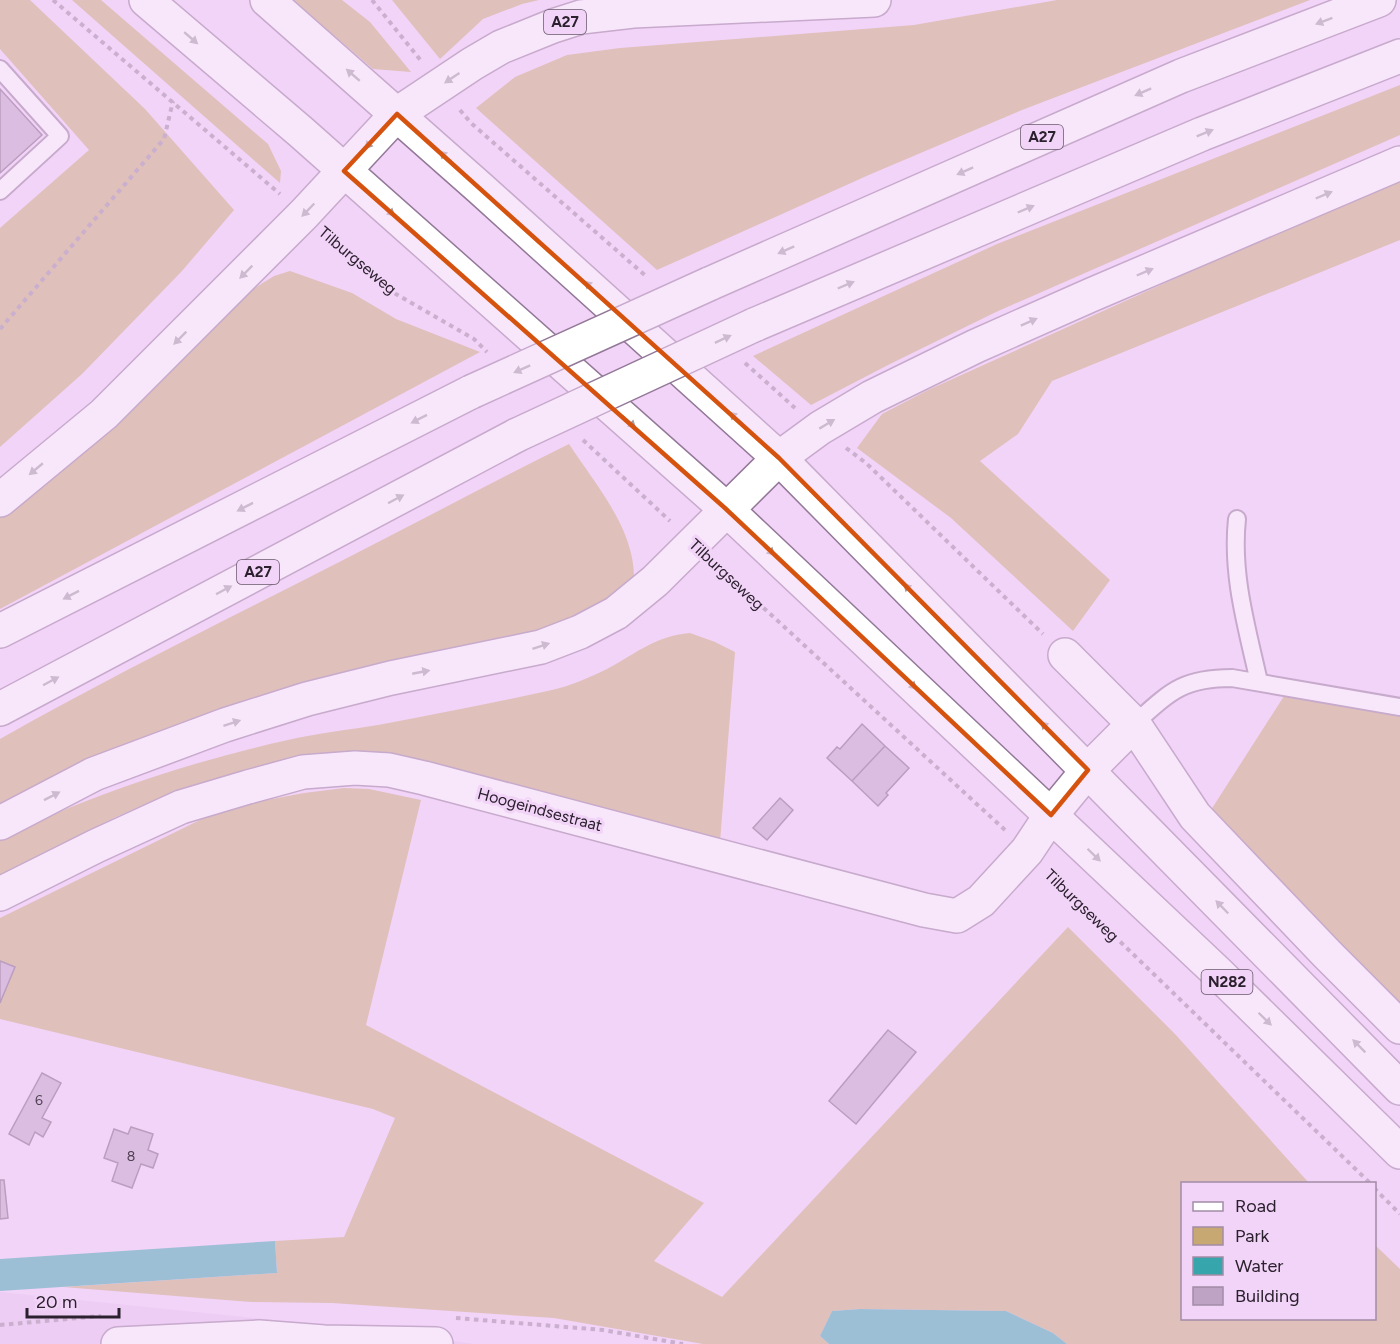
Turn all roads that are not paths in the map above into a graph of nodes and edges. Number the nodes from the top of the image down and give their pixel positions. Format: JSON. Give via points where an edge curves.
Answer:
{"nodes":[{"id":1,"x":146,"y":0,"type":"edge"},
{"id":2,"x":267,"y":0,"type":"edge"},
{"id":3,"x":874,"y":0,"type":"edge"},
{"id":4,"x":1379,"y":0,"type":"edge"},
{"id":5,"x":1400,"y":56,"type":"edge"},
{"id":6,"x":0,"y":69,"type":"edge"},
{"id":7,"x":397,"y":114,"type":"junction"},
{"id":8,"x":1400,"y":163,"type":"edge"},
{"id":9,"x":345,"y":171,"type":"junction"},
{"id":10,"x":0,"y":191,"type":"edge"},
{"id":11,"x":779,"y":458,"type":"junction"},
{"id":12,"x":0,"y":500,"type":"edge"},
{"id":13,"x":726,"y":509,"type":"junction"},
{"id":14,"x":1237,"y":519,"type":"dead end"},
{"id":15,"x":0,"y":631,"type":"edge"},
{"id":16,"x":1065,"y":655,"type":"dead end"},
{"id":17,"x":1259,"y":682,"type":"junction"},
{"id":18,"x":1400,"y":707,"type":"edge"},
{"id":19,"x":0,"y":709,"type":"edge"},
{"id":20,"x":1134,"y":724,"type":"junction"},
{"id":21,"x":1088,"y":770,"type":"junction"},
{"id":22,"x":1051,"y":815,"type":"junction"},
{"id":23,"x":0,"y":823,"type":"edge"},
{"id":24,"x":0,"y":894,"type":"edge"},
{"id":25,"x":1400,"y":1027,"type":"edge"},
{"id":26,"x":1400,"y":1088,"type":"edge"},
{"id":27,"x":1400,"y":1152,"type":"edge"},
{"id":28,"x":197,"y":1342,"type":"edge"},
{"id":29,"x":324,"y":1343,"type":"edge"},
{"id":30,"x":118,"y":1344,"type":"edge"},
{"id":31,"x":436,"y":1344,"type":"edge"}],
"edges":[{"from":1,"to":9,"type":"main road","one_way":true},
{"from":7,"to":2,"type":"main road","one_way":true},
{"from":3,"to":7,"type":"main road","number":"A27","one_way":true,"via":[[581,17],[501,47]]},
{"from":4,"to":15,"type":"main road","number":"A27","one_way":true,"bridge":true,"via":[[1180,76],[471,392]]},
{"from":19,"to":5,"type":"main road","number":"A27","one_way":true,"bridge":true,"via":[[517,435],[754,325],[1202,134]]},
{"from":6,"to":10,"type":"lane","via":[[60,136]]},
{"from":7,"to":9,"type":"main road","one_way":true},
{"from":11,"to":7,"type":"main road","one_way":true},
{"from":11,"to":8,"type":"main road","one_way":true,"via":[[872,397],[955,356]]},
{"from":9,"to":12,"type":"main road","one_way":true,"via":[[104,414]]},
{"from":9,"to":13,"type":"main road","one_way":true},
{"from":11,"to":13,"type":"main road"},
{"from":21,"to":11,"type":"main road","number":"N282","one_way":true},
{"from":13,"to":22,"type":"main road","number":"N282","one_way":true},
{"from":23,"to":13,"type":"main road","one_way":true,"via":[[94,774],[225,725],[307,699],[541,647],[580,632],[616,613],[655,581]]},
{"from":14,"to":17,"type":"lane","via":[[1238,588]]},
{"from":16,"to":20,"type":"main road"},
{"from":17,"to":18,"type":"lane"},
{"from":17,"to":20,"type":"lane","via":[[1208,678],[1185,684]]},
{"from":20,"to":21,"type":"main road","name":"Hoogeindsestraat"},
{"from":20,"to":25,"type":"main road","via":[[1195,816]]},
{"from":21,"to":22,"type":"main road","name":"Hoogeindsestraat"},
{"from":26,"to":21,"type":"main road","number":"N282","one_way":true},
{"from":22,"to":24,"type":"main road","name":"Hoogeindsestraat","via":[[1027,851],[981,901],[957,916],[424,778],[355,768],[303,772],[181,807]]},
{"from":22,"to":27,"type":"main road","number":"N282","one_way":true},
{"from":28,"to":29,"type":"main road","via":[[259,1337]]},
{"from":28,"to":30,"type":"main road"},
{"from":29,"to":31,"type":"main road"}]}
